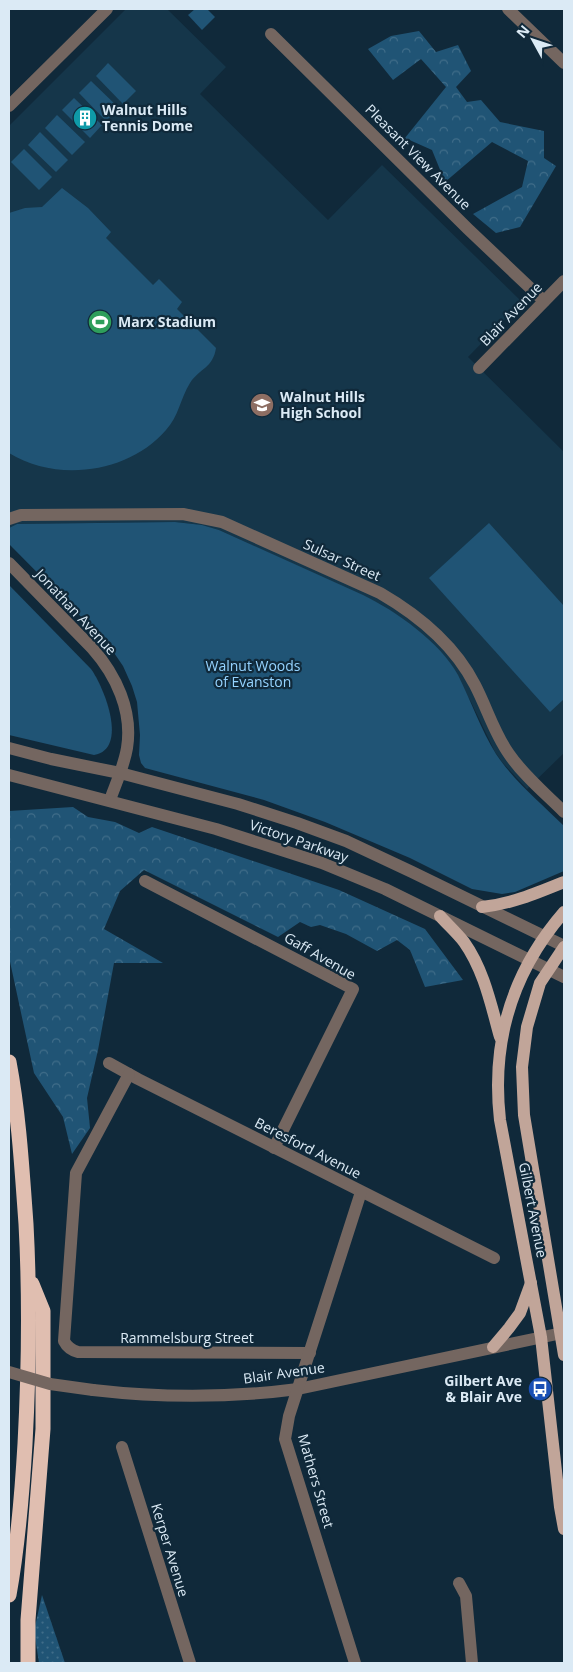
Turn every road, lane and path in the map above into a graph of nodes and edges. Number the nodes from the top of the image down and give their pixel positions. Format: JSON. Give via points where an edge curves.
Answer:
{"nodes":[{"id":1,"x":107,"y":9,"type":"edge"},
{"id":2,"x":508,"y":9,"type":"edge"},
{"id":3,"x":271,"y":34,"type":"dead end"},
{"id":4,"x":564,"y":63,"type":"edge"},
{"id":5,"x":9,"y":106,"type":"edge"},
{"id":6,"x":564,"y":281,"type":"edge"},
{"id":7,"x":544,"y":301,"type":"junction"},
{"id":8,"x":479,"y":368,"type":"dead end"},
{"id":9,"x":9,"y":519,"type":"edge"},
{"id":10,"x":9,"y":562,"type":"edge"},
{"id":11,"x":9,"y":748,"type":"edge"},
{"id":12,"x":120,"y":773,"type":"junction"},
{"id":13,"x":9,"y":775,"type":"edge"},
{"id":14,"x":110,"y":800,"type":"junction"},
{"id":15,"x":564,"y":812,"type":"edge"},
{"id":16,"x":145,"y":881,"type":"dead end"},
{"id":17,"x":564,"y":882,"type":"edge"},
{"id":18,"x":482,"y":907,"type":"junction"},
{"id":19,"x":564,"y":912,"type":"edge"},
{"id":20,"x":440,"y":916,"type":"junction"},
{"id":21,"x":545,"y":937,"type":"junction"},
{"id":22,"x":564,"y":946,"type":"edge"},
{"id":23,"x":531,"y":960,"type":"junction"},
{"id":24,"x":549,"y":970,"type":"junction"},
{"id":25,"x":564,"y":977,"type":"edge"},
{"id":26,"x":501,"y":1040,"type":"junction"},
{"id":27,"x":9,"y":1062,"type":"edge"},
{"id":28,"x":109,"y":1063,"type":"dead end"},
{"id":29,"x":129,"y":1074,"type":"junction"},
{"id":30,"x":274,"y":1148,"type":"junction"},
{"id":31,"x":361,"y":1192,"type":"junction"},
{"id":32,"x":494,"y":1258,"type":"dead end"},
{"id":33,"x":29,"y":1276,"type":"junction"},
{"id":34,"x":532,"y":1283,"type":"junction"},
{"id":35,"x":562,"y":1333,"type":"junction"},
{"id":36,"x":541,"y":1337,"type":"junction"},
{"id":37,"x":493,"y":1347,"type":"junction"},
{"id":38,"x":310,"y":1353,"type":"junction"},
{"id":39,"x":564,"y":1355,"type":"edge"},
{"id":40,"x":9,"y":1372,"type":"edge"},
{"id":41,"x":298,"y":1388,"type":"junction"},
{"id":42,"x":122,"y":1446,"type":"dead end"},
{"id":43,"x":564,"y":1529,"type":"edge"},
{"id":44,"x":459,"y":1583,"type":"dead end"},
{"id":45,"x":9,"y":1595,"type":"edge"},
{"id":46,"x":28,"y":1663,"type":"edge"},
{"id":47,"x":190,"y":1663,"type":"edge"},
{"id":48,"x":356,"y":1663,"type":"edge"},
{"id":49,"x":472,"y":1663,"type":"edge"}],
"edges":[{"from":1,"to":5,"type":"street"},
{"from":2,"to":4,"type":"street"},
{"from":3,"to":7,"type":"street","name":"Pleasant View Avenue"},
{"from":6,"to":7,"type":"street","name":"Blair Avenue"},
{"from":7,"to":8,"type":"street","name":"Blair Avenue"},
{"from":9,"to":15,"type":"street","name":"Sulsar Street","via":[[21,514],[203,517],[222,522],[380,593],[399,604],[453,651],[476,686],[510,756]]},
{"from":10,"to":12,"type":"street","name":"Jonathan Avenue","via":[[92,648],[113,676],[122,696],[128,726],[128,746]]},
{"from":11,"to":12,"type":"street","name":"Victory Parkway"},
{"from":12,"to":14,"type":"street","name":"Jonathan Avenue"},
{"from":12,"to":18,"type":"street","name":"Victory Parkway","via":[[297,823],[354,845]]},
{"from":13,"to":14,"type":"street","name":"Victory Parkway"},
{"from":14,"to":20,"type":"street","name":"Victory Parkway","via":[[322,863]]},
{"from":16,"to":30,"type":"street","name":"Gaff Avenue","via":[[354,989]]},
{"from":17,"to":18,"type":"main road","via":[[518,900]]},
{"from":18,"to":21,"type":"street","name":"Victory Parkway"},
{"from":19,"to":21,"type":"main road","name":"Gilbert Avenue"},
{"from":20,"to":23,"type":"street","name":"Victory Parkway"},
{"from":20,"to":26,"type":"main road","via":[[477,964]]},
{"from":21,"to":22,"type":"street","name":"Victory Parkway"},
{"from":21,"to":23,"type":"main road","name":"Gilbert Avenue"},
{"from":22,"to":24,"type":"main road","name":"Gilbert Avenue"},
{"from":23,"to":24,"type":"street","name":"Victory Parkway"},
{"from":23,"to":26,"type":"main road","name":"Gilbert Avenue","via":[[514,995]]},
{"from":24,"to":25,"type":"street","name":"Victory Parkway"},
{"from":24,"to":35,"type":"main road","name":"Gilbert Avenue","via":[[540,983],[527,1027],[522,1091]]},
{"from":26,"to":34,"type":"main road","name":"Gilbert Avenue","via":[[500,1120]]},
{"from":27,"to":33,"type":"highway","via":[[22,1165]]},
{"from":28,"to":29,"type":"street","name":"Beresford Avenue"},
{"from":29,"to":30,"type":"street","name":"Beresford Avenue"},
{"from":29,"to":38,"type":"street","name":"Rammelsburg Street","via":[[76,1173],[66,1346],[78,1352]]},
{"from":30,"to":31,"type":"street","name":"Beresford Avenue"},
{"from":31,"to":32,"type":"street","name":"Beresford Avenue"},
{"from":31,"to":38,"type":"street","name":"Mathers Street"},
{"from":33,"to":45,"type":"highway","via":[[27,1396],[20,1512]]},
{"from":33,"to":46,"type":"highway","via":[[43,1311],[43,1429]]},
{"from":34,"to":36,"type":"main road","name":"Gilbert Avenue"},
{"from":34,"to":37,"type":"main road","via":[[520,1312]]},
{"from":35,"to":36,"type":"street","name":"Blair Avenue"},
{"from":35,"to":39,"type":"main road","name":"Gilbert Avenue"},
{"from":36,"to":37,"type":"street","name":"Blair Avenue"},
{"from":36,"to":43,"type":"main road","name":"Gilbert Avenue"},
{"from":37,"to":41,"type":"street","name":"Blair Avenue"},
{"from":38,"to":41,"type":"street","name":"Mathers Street"},
{"from":40,"to":41,"type":"street","name":"Blair Avenue","bridge":true,"via":[[50,1384],[138,1395],[180,1397],[266,1393]]},
{"from":41,"to":48,"type":"street","name":"Mathers Street","via":[[285,1439]]},
{"from":42,"to":47,"type":"street","name":"Kerper Avenue"},
{"from":44,"to":49,"type":"street","via":[[466,1596]]}]}
